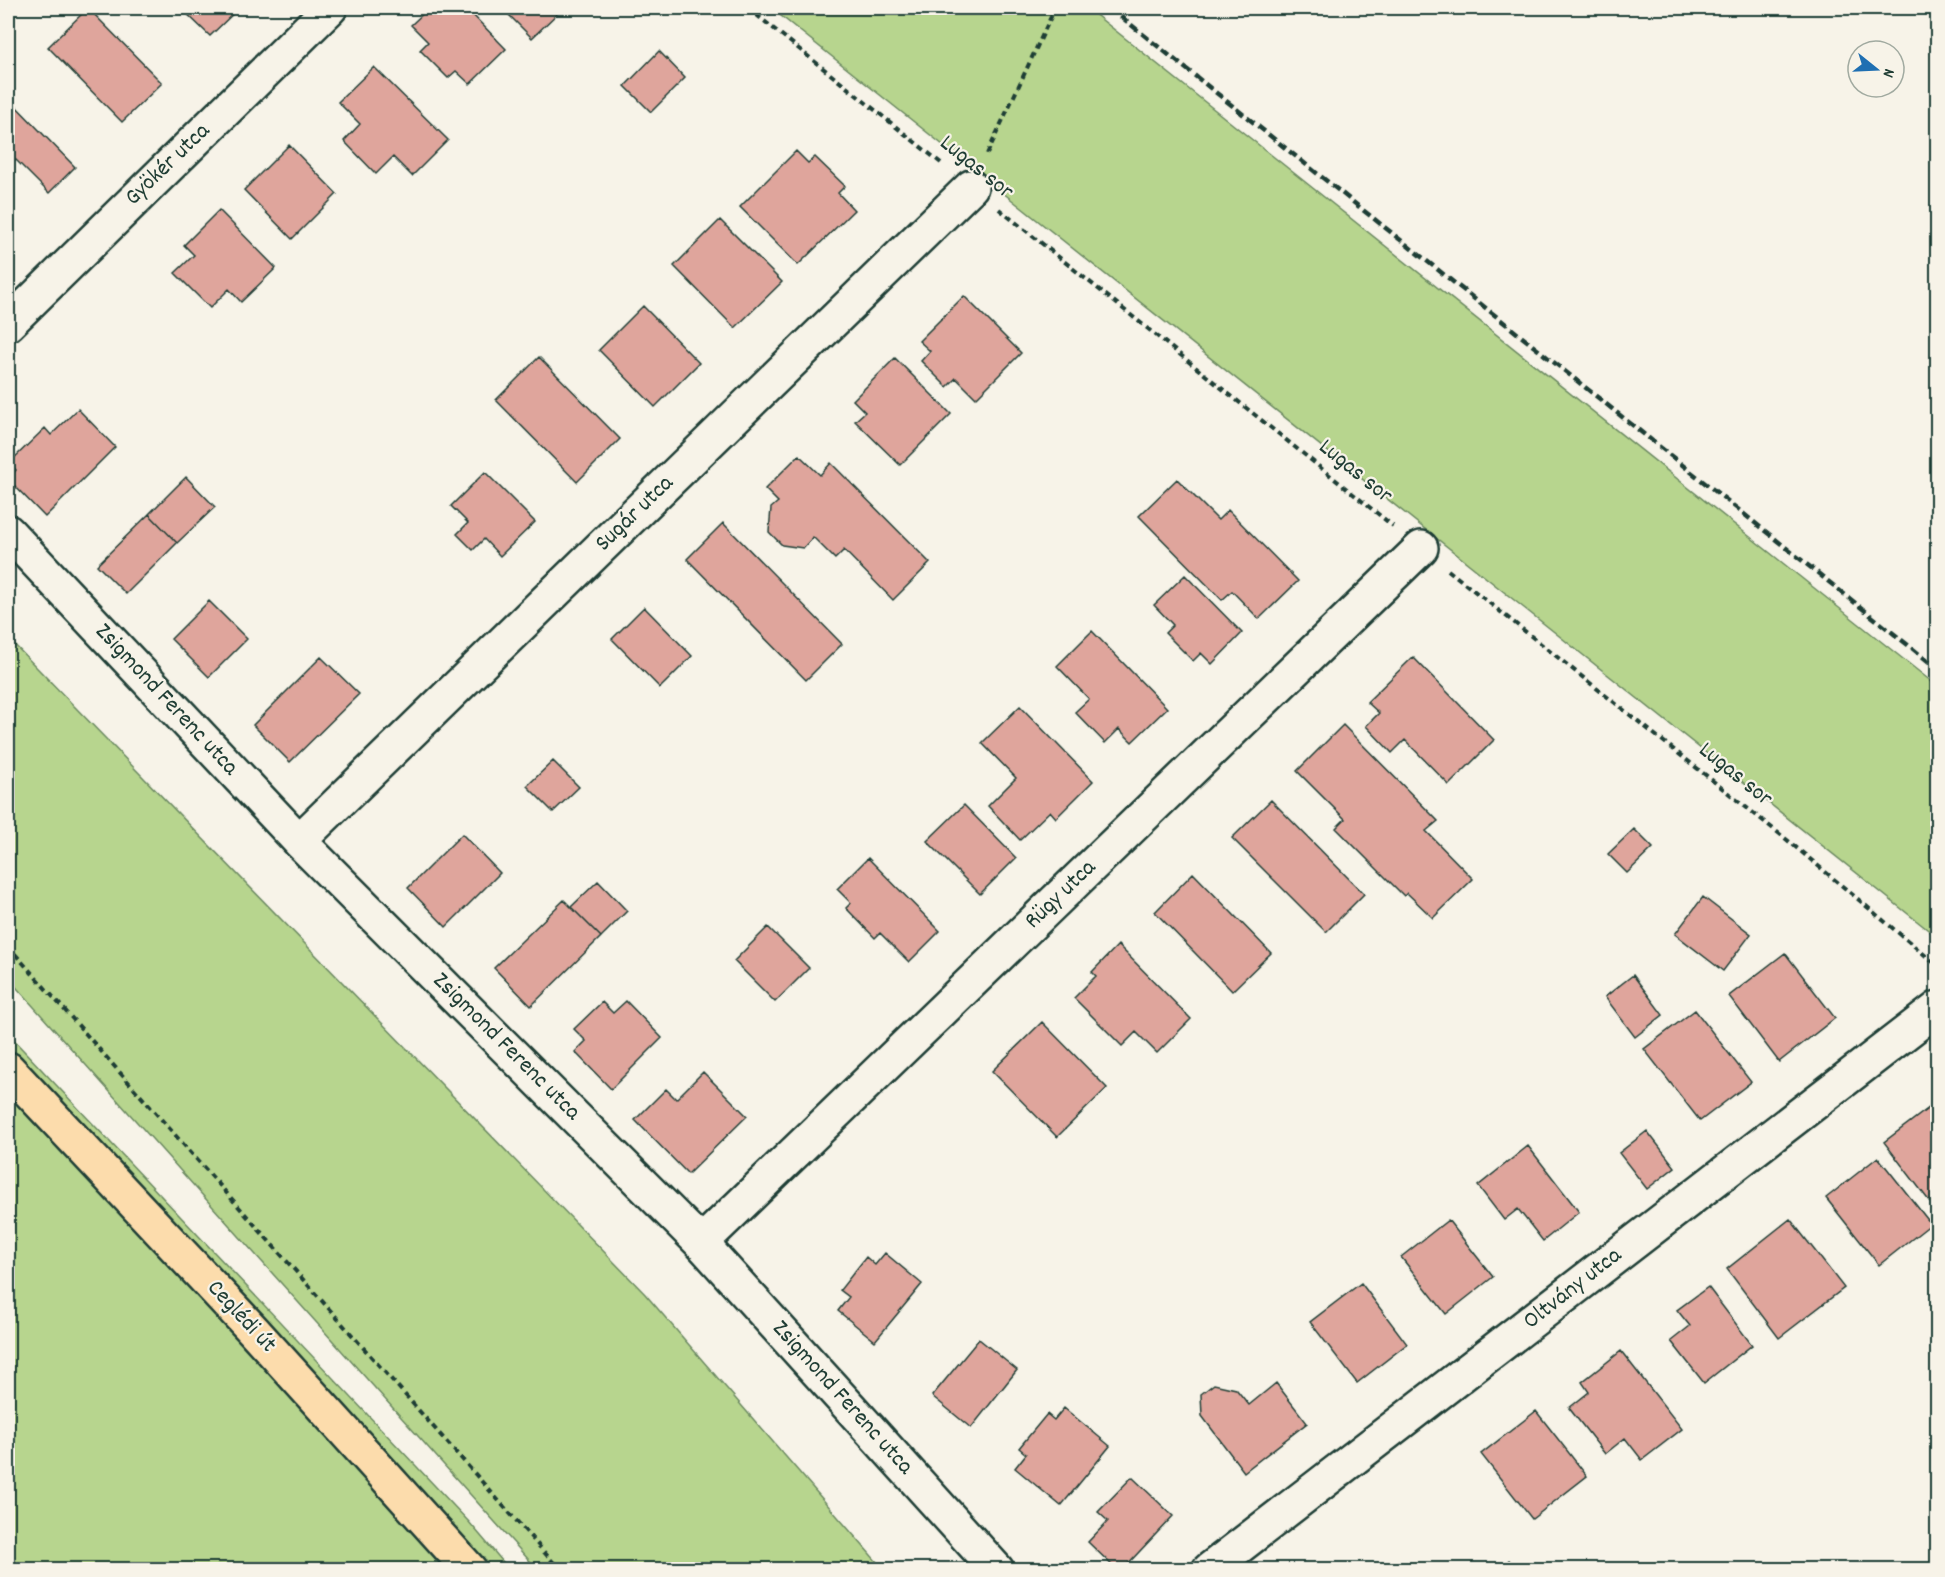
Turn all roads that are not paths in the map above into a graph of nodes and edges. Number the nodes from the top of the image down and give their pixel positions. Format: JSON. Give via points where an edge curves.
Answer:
{"nodes":[{"id":1,"x":330,"y":8,"type":"edge"},
{"id":2,"x":971,"y":188,"type":"road end"},
{"id":3,"x":8,"y":324,"type":"edge"},
{"id":4,"x":8,"y":532,"type":"edge"},
{"id":5,"x":1421,"y":548,"type":"road end"},
{"id":6,"x":299,"y":841,"type":"junction"},
{"id":7,"x":1938,"y":1008,"type":"edge"},
{"id":8,"x":8,"y":1069,"type":"edge"},
{"id":9,"x":701,"y":1242,"type":"junction"},
{"id":10,"x":470,"y":1569,"type":"edge"},
{"id":11,"x":997,"y":1569,"type":"edge"},
{"id":12,"x":1209,"y":1569,"type":"edge"}],
"edges":[{"from":1,"to":3,"type":"street","name":"Gyökér utca"},
{"from":2,"to":6,"type":"street","name":"Sugár utca"},
{"from":4,"to":6,"type":"street","name":"Zsigmond Ferenc utca"},
{"from":5,"to":9,"type":"street","name":"Rügy utca"},
{"from":6,"to":9,"type":"street","name":"Zsigmond Ferenc utca"},
{"from":7,"to":12,"type":"street","name":"Oltvány utca"},
{"from":8,"to":10,"type":"main road","name":"Ceglédi út"},
{"from":9,"to":11,"type":"street","name":"Zsigmond Ferenc utca"}]}
